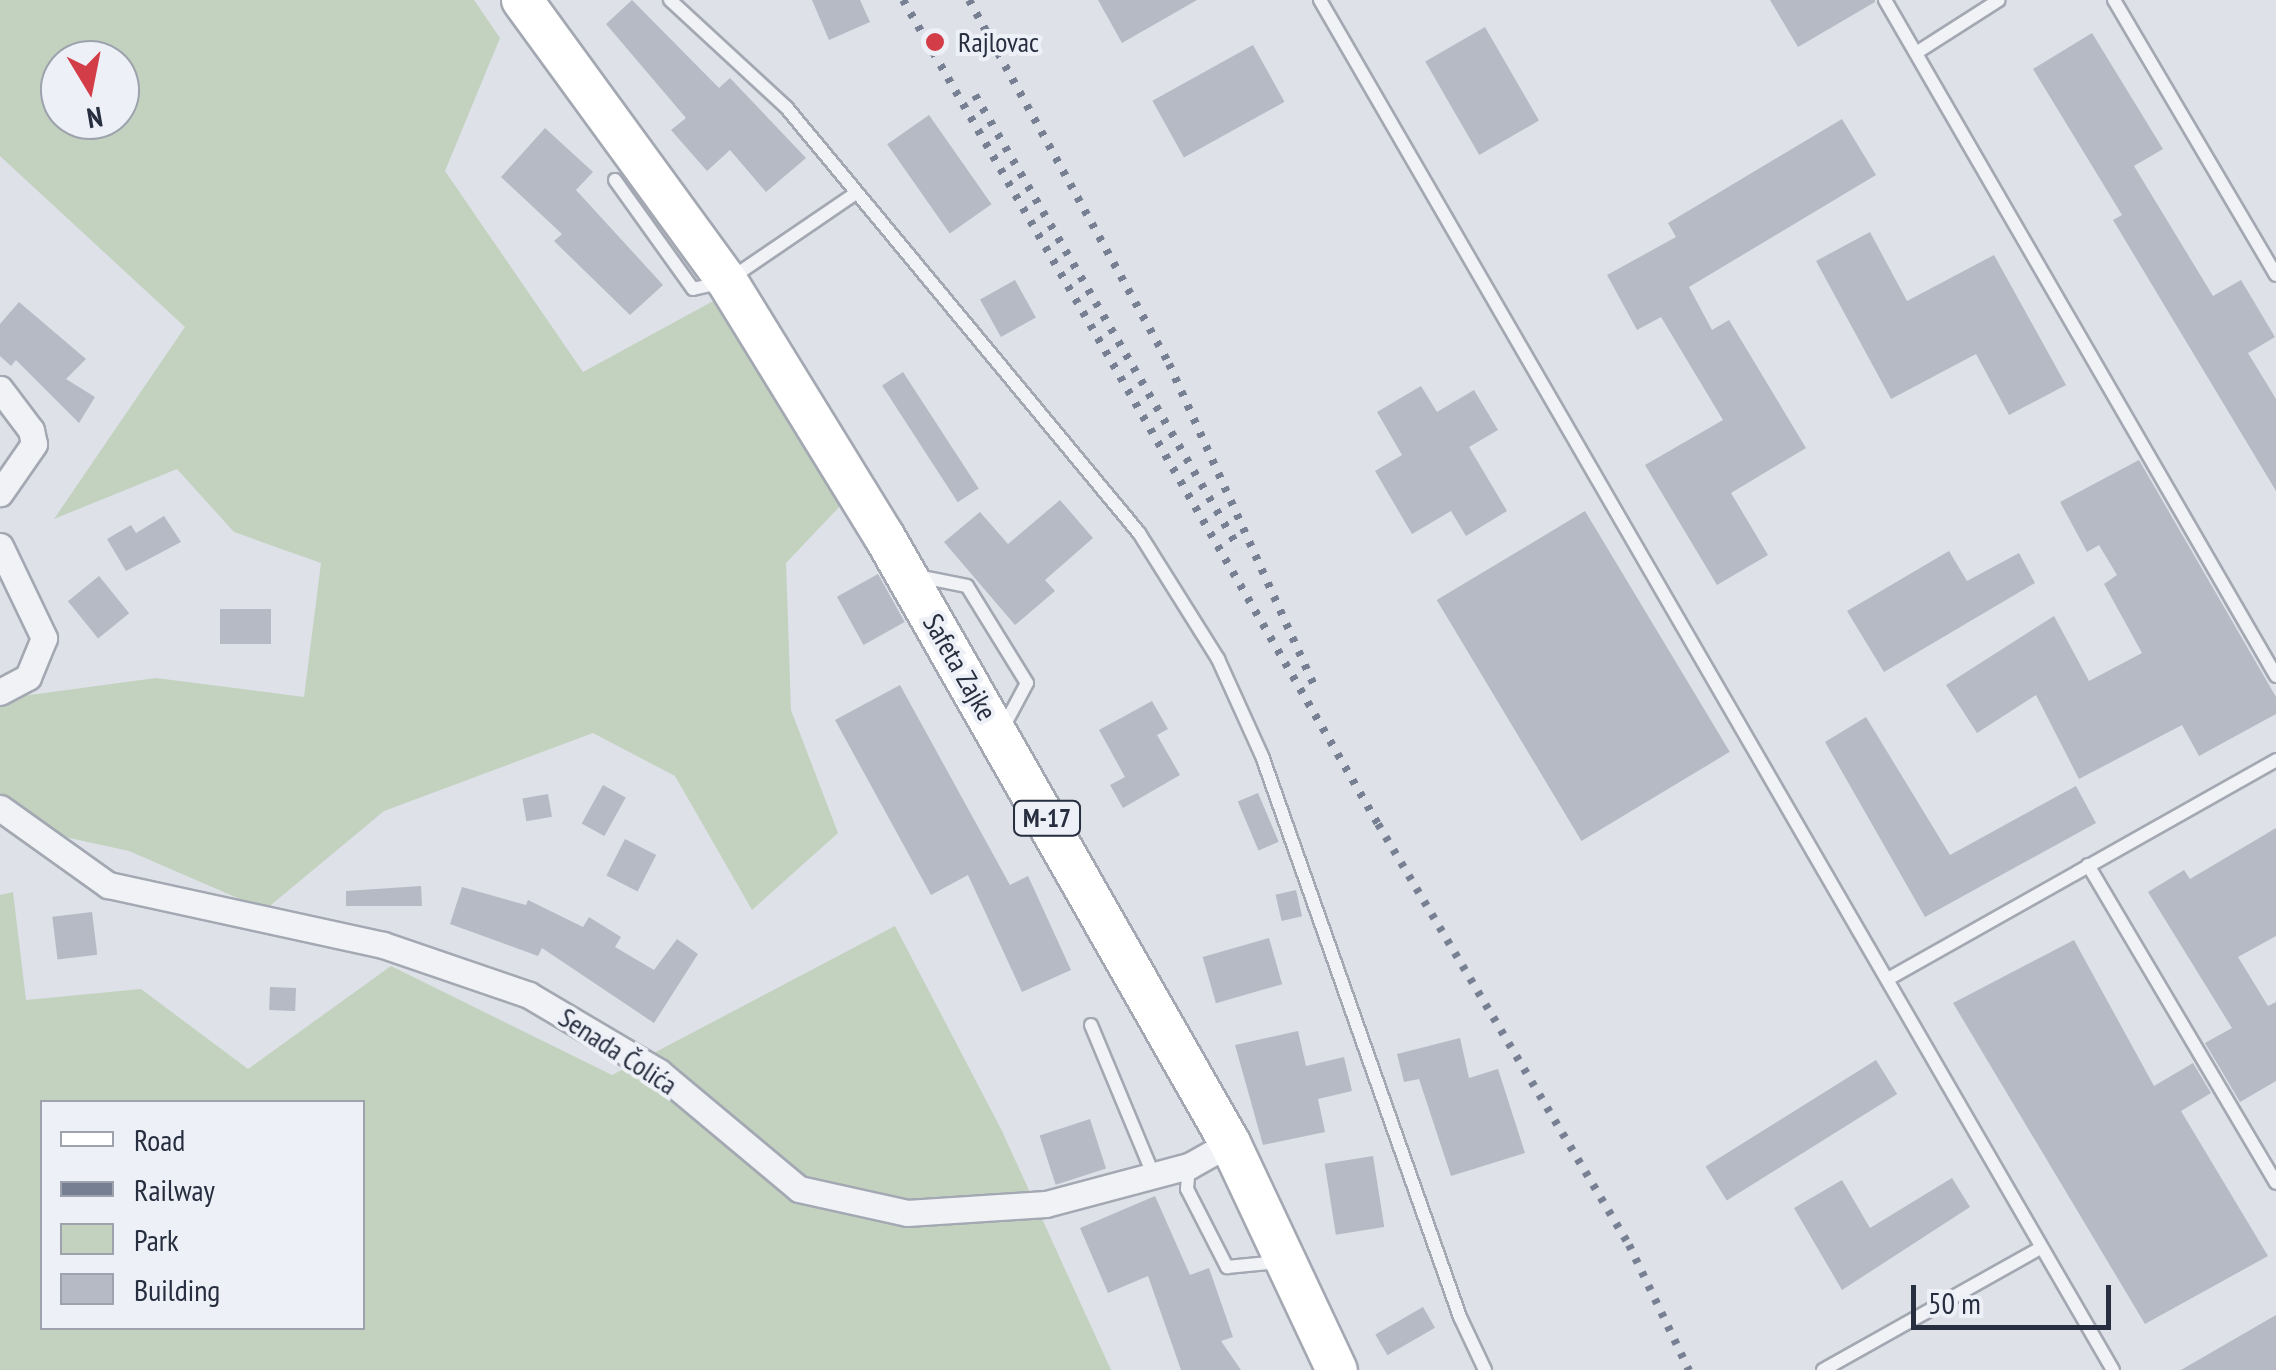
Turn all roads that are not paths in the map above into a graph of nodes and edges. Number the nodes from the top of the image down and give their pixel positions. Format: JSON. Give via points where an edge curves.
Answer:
{"nodes":[{"id":1,"x":522,"y":0,"type":"edge"},
{"id":2,"x":670,"y":0,"type":"edge"},
{"id":3,"x":1320,"y":0,"type":"edge"},
{"id":4,"x":1885,"y":0,"type":"edge"},
{"id":5,"x":1999,"y":0,"type":"edge"},
{"id":6,"x":2114,"y":0,"type":"edge"},
{"id":7,"x":1916,"y":52,"type":"junction"},
{"id":8,"x":614,"y":180,"type":"dead end"},
{"id":9,"x":856,"y":193,"type":"junction"},
{"id":10,"x":2276,"y":275,"type":"edge"},
{"id":11,"x":727,"y":281,"type":"junction"},
{"id":12,"x":0,"y":389,"type":"edge"},
{"id":13,"x":0,"y":493,"type":"edge"},
{"id":14,"x":0,"y":546,"type":"edge"},
{"id":15,"x":2276,"y":676,"type":"edge"},
{"id":16,"x":0,"y":692,"type":"edge"},
{"id":17,"x":2276,"y":760,"type":"edge"},
{"id":18,"x":0,"y":808,"type":"edge"},
{"id":19,"x":2088,"y":865,"type":"junction"},
{"id":20,"x":1888,"y":979,"type":"junction"},
{"id":21,"x":1090,"y":1025,"type":"dead end"},
{"id":22,"x":1230,"y":1143,"type":"junction"},
{"id":23,"x":1190,"y":1166,"type":"junction"},
{"id":24,"x":1154,"y":1176,"type":"junction"},
{"id":25,"x":2276,"y":1183,"type":"edge"},
{"id":26,"x":2039,"y":1249,"type":"junction"},
{"id":27,"x":1287,"y":1262,"type":"junction"},
{"id":28,"x":1337,"y":1370,"type":"edge"},
{"id":29,"x":1485,"y":1370,"type":"edge"},
{"id":30,"x":1822,"y":1370,"type":"edge"},
{"id":31,"x":2113,"y":1370,"type":"edge"}],
"edges":[{"from":1,"to":11,"type":"main road","name":"Safeta Zajke","number":"M-17"},
{"from":2,"to":9,"type":"lane","via":[[786,107]]},
{"from":3,"to":20,"type":"lane"},
{"from":4,"to":7,"type":"lane"},
{"from":5,"to":7,"type":"lane"},
{"from":6,"to":10,"type":"lane"},
{"from":7,"to":15,"type":"lane"},
{"from":8,"to":11,"type":"lane","via":[[693,289]]},
{"from":9,"to":11,"type":"lane"},
{"from":9,"to":29,"type":"lane","via":[[1139,532],[1218,658],[1262,756]]},
{"from":11,"to":22,"type":"main road","name":"Safeta Zajke","number":"M-17","via":[[1000,734]]},
{"from":12,"to":13,"type":"street","via":[[34,444]]},
{"from":14,"to":16,"type":"street","via":[[44,638],[28,677]]},
{"from":17,"to":19,"type":"lane"},
{"from":18,"to":24,"type":"street","name":"Senada Čolića","via":[[108,884],[383,945],[529,995],[659,1072],[799,1190],[907,1214],[1046,1204]]},
{"from":19,"to":20,"type":"lane"},
{"from":19,"to":25,"type":"lane"},
{"from":20,"to":26,"type":"lane"},
{"from":21,"to":24,"type":"lane"},
{"from":22,"to":23,"type":"street","name":"Senada Čolića"},
{"from":22,"to":27,"type":"main road","name":"Safeta Zajke","number":"M-17"},
{"from":23,"to":24,"type":"street","name":"Senada Čolića"},
{"from":23,"to":27,"type":"lane","via":[[1187,1190],[1227,1266]]},
{"from":26,"to":30,"type":"lane"},
{"from":26,"to":31,"type":"lane"},
{"from":27,"to":28,"type":"main road","name":"Safeta Zajke","number":"M-17"}]}
